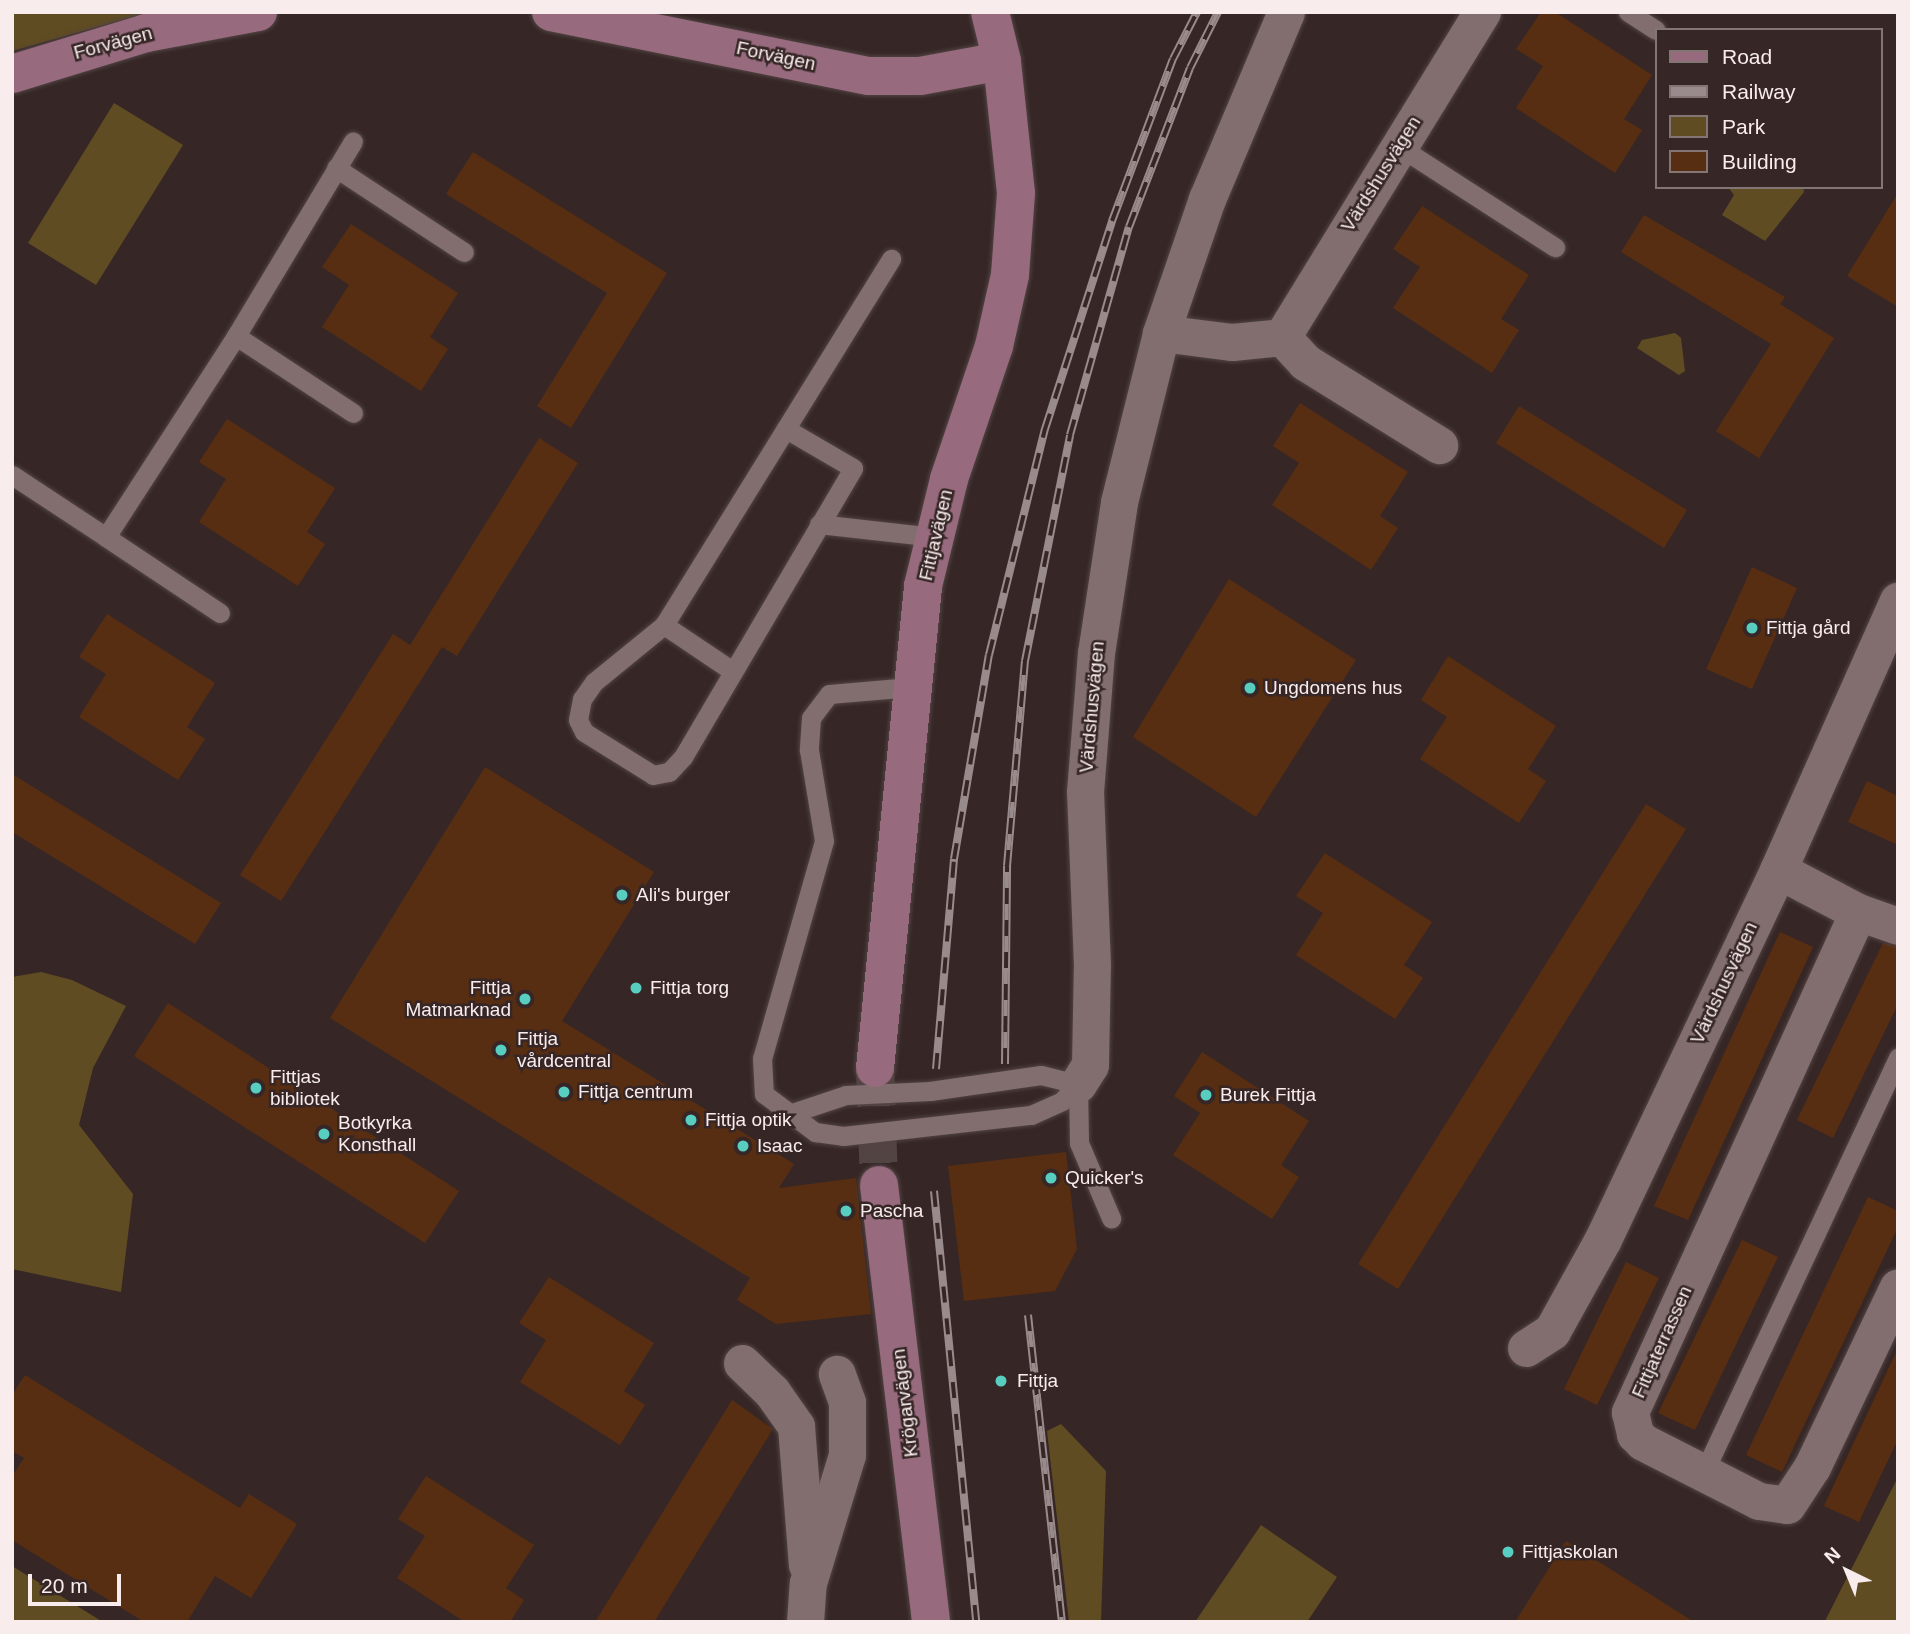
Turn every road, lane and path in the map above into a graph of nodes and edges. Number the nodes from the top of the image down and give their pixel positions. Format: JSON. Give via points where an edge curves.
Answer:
{"nodes":[{"id":1,"x":258,"y":12,"type":"edge"},
{"id":2,"x":551,"y":12,"type":"edge"},
{"id":3,"x":990,"y":12,"type":"edge"},
{"id":4,"x":1286,"y":12,"type":"edge"},
{"id":5,"x":1482,"y":12,"type":"edge"},
{"id":6,"x":1628,"y":12,"type":"edge"},
{"id":7,"x":1654,"y":29,"type":"edge"},
{"id":8,"x":1002,"y":61,"type":"junction"},
{"id":9,"x":12,"y":74,"type":"edge"},
{"id":10,"x":353,"y":141,"type":"dead end"},
{"id":11,"x":1398,"y":146,"type":"junction"},
{"id":12,"x":336,"y":168,"type":"junction"},
{"id":13,"x":1555,"y":247,"type":"dead end"},
{"id":14,"x":464,"y":252,"type":"dead end"},
{"id":15,"x":891,"y":259,"type":"dead end"},
{"id":16,"x":1161,"y":333,"type":"junction"},
{"id":17,"x":236,"y":336,"type":"junction"},
{"id":18,"x":1282,"y":337,"type":"junction"},
{"id":19,"x":353,"y":413,"type":"dead end"},
{"id":20,"x":786,"y":429,"type":"junction"},
{"id":21,"x":1439,"y":444,"type":"dead end"},
{"id":22,"x":12,"y":475,"type":"edge"},
{"id":23,"x":819,"y":524,"type":"junction"},
{"id":24,"x":106,"y":537,"type":"junction"},
{"id":25,"x":935,"y":537,"type":"junction"},
{"id":26,"x":1898,"y":601,"type":"edge"},
{"id":27,"x":219,"y":613,"type":"dead end"},
{"id":28,"x":664,"y":625,"type":"junction"},
{"id":29,"x":731,"y":670,"type":"junction"},
{"id":30,"x":911,"y":687,"type":"junction"},
{"id":31,"x":1778,"y":870,"type":"junction"},
{"id":32,"x":1858,"y":912,"type":"junction"},
{"id":33,"x":1898,"y":926,"type":"edge"},
{"id":34,"x":1898,"y":1057,"type":"edge"},
{"id":35,"x":875,"y":1068,"type":"tunnel mouth"},
{"id":36,"x":1078,"y":1084,"type":"junction"},
{"id":37,"x":789,"y":1114,"type":"junction"},
{"id":38,"x":879,"y":1185,"type":"tunnel mouth"},
{"id":39,"x":1111,"y":1218,"type":"dead end"},
{"id":40,"x":1898,"y":1287,"type":"edge"},
{"id":41,"x":1526,"y":1348,"type":"dead end"},
{"id":42,"x":742,"y":1363,"type":"dead end"},
{"id":43,"x":837,"y":1374,"type":"dead end"},
{"id":44,"x":1704,"y":1472,"type":"junction"},
{"id":45,"x":808,"y":1583,"type":"junction"},
{"id":46,"x":805,"y":1622,"type":"edge"},
{"id":47,"x":931,"y":1622,"type":"edge"}],
"edges":[{"from":1,"to":9,"type":"street","name":"Forvägen","via":[[146,33]]},
{"from":2,"to":8,"type":"street","name":"Forvägen","via":[[869,76],[920,76]]},
{"from":3,"to":8,"type":"street","name":"Fittjavägen"},
{"from":4,"to":16,"type":"street","name":"Värdshusvägen","via":[[1207,199]]},
{"from":5,"to":11,"type":"street","name":"Värdshusvägen"},
{"from":6,"to":7,"type":"lane"},
{"from":8,"to":25,"type":"street","name":"Fittjavägen","via":[[1016,193],[1010,275],[994,346]]},
{"from":10,"to":12,"type":"lane"},
{"from":11,"to":13,"type":"lane"},
{"from":11,"to":18,"type":"street","name":"Värdshusvägen"},
{"from":12,"to":14,"type":"lane"},
{"from":12,"to":17,"type":"lane"},
{"from":15,"to":20,"type":"lane"},
{"from":16,"to":18,"type":"street","via":[[1232,342]]},
{"from":16,"to":36,"type":"street","name":"Värdshusvägen","via":[[1119,502],[1096,653],[1084,792],[1092,965],[1090,1065]]},
{"from":17,"to":19,"type":"lane"},
{"from":17,"to":24,"type":"lane"},
{"from":18,"to":21,"type":"street","via":[[1306,362]]},
{"from":20,"to":23,"type":"lane","via":[[853,468]]},
{"from":20,"to":28,"type":"lane"},
{"from":22,"to":24,"type":"lane"},
{"from":23,"to":25,"type":"lane"},
{"from":23,"to":29,"type":"lane"},
{"from":24,"to":27,"type":"lane"},
{"from":25,"to":30,"type":"street","name":"Fittjavägen","via":[[923,586]]},
{"from":26,"to":31,"type":"street","name":"Värdshusvägen"},
{"from":28,"to":29,"type":"lane"},
{"from":28,"to":29,"type":"lane","via":[[594,682],[582,699],[578,720],[584,732],[653,775],[669,772],[683,757]]},
{"from":30,"to":35,"type":"street","name":"Fittjavägen"},
{"from":30,"to":37,"type":"lane","name":"Värdshusvägen","via":[[829,694],[811,718],[809,750],[824,841],[762,1058],[764,1094]]},
{"from":31,"to":32,"type":"street"},
{"from":31,"to":41,"type":"street","name":"Värdshusvägen","via":[[1603,1239],[1552,1331]]},
{"from":32,"to":33,"type":"street"},
{"from":32,"to":44,"type":"street","name":"Fittjaterrassen","via":[[1630,1412],[1635,1434],[1643,1442]]},
{"from":34,"to":44,"type":"lane"},
{"from":36,"to":37,"type":"lane","via":[[1041,1075],[930,1091],[846,1095]]},
{"from":36,"to":37,"type":"lane","name":"Värdshusvägen","via":[[1062,1101],[1031,1115],[843,1136],[816,1132]]},
{"from":36,"to":39,"type":"lane","via":[[1079,1143]]},
{"from":38,"to":47,"type":"street","name":"Krögarvägen"},
{"from":40,"to":44,"type":"street","name":"Fittjaterrassen","via":[[1812,1467],[1787,1505],[1759,1501]]},
{"from":42,"to":45,"type":"street","via":[[772,1392],[796,1426]]},
{"from":43,"to":45,"type":"street","via":[[847,1402],[847,1455]]},
{"from":45,"to":46,"type":"street"}]}
